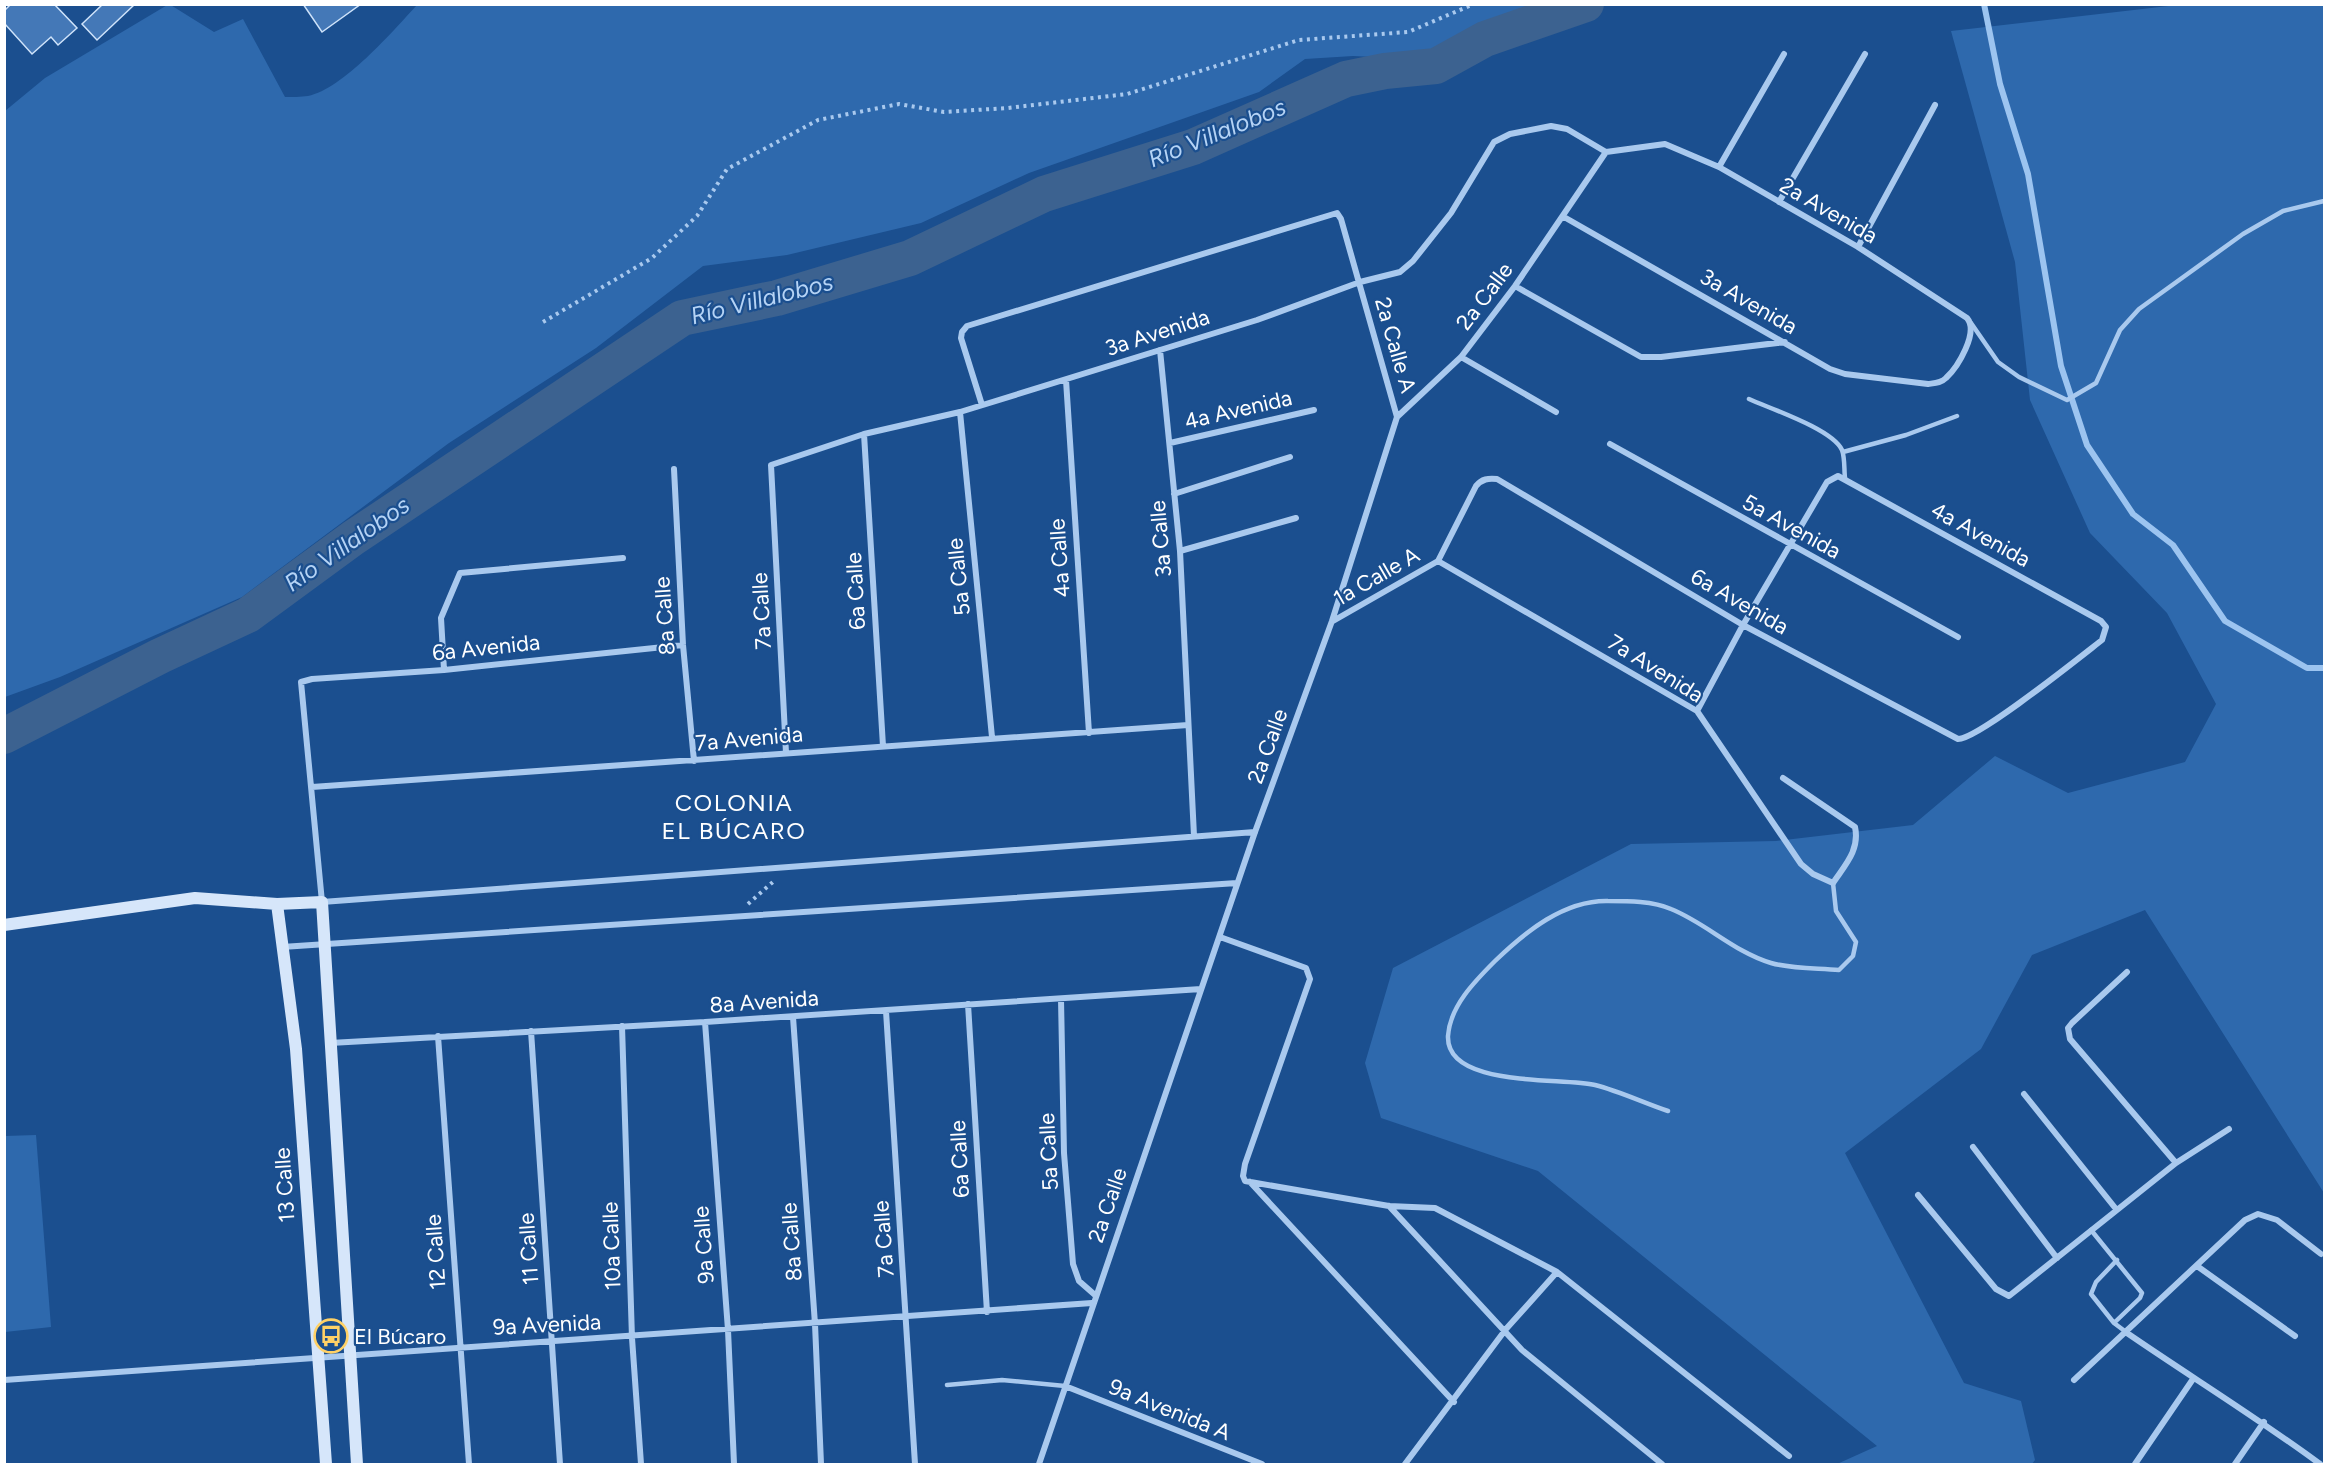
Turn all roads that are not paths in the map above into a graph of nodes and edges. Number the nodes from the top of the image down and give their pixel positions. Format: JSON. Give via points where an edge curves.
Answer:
{"nodes":[{"id":1,"x":1784,"y":54,"type":"dead end"},
{"id":2,"x":1865,"y":54,"type":"dead end"},
{"id":3,"x":1935,"y":105,"type":"dead end"},
{"id":4,"x":1606,"y":152,"type":"junction"},
{"id":5,"x":1719,"y":167,"type":"junction"},
{"id":6,"x":2325,"y":201,"type":"edge"},
{"id":7,"x":1779,"y":202,"type":"junction"},
{"id":8,"x":1564,"y":217,"type":"junction"},
{"id":9,"x":1858,"y":247,"type":"junction"},
{"id":10,"x":1360,"y":282,"type":"junction"},
{"id":11,"x":1515,"y":286,"type":"junction"},
{"id":12,"x":1969,"y":321,"type":"junction"},
{"id":13,"x":1785,"y":342,"type":"junction"},
{"id":14,"x":1160,"y":350,"type":"junction"},
{"id":15,"x":1461,"y":357,"type":"junction"},
{"id":16,"x":1066,"y":380,"type":"junction"},
{"id":17,"x":1749,"y":399,"type":"dead end"},
{"id":18,"x":982,"y":405,"type":"junction"},
{"id":19,"x":1314,"y":410,"type":"dead end"},
{"id":20,"x":960,"y":412,"type":"junction"},
{"id":21,"x":1556,"y":412,"type":"dead end"},
{"id":22,"x":1957,"y":416,"type":"dead end"},
{"id":23,"x":1397,"y":417,"type":"junction"},
{"id":24,"x":864,"y":434,"type":"junction"},
{"id":25,"x":1170,"y":443,"type":"junction"},
{"id":26,"x":1610,"y":444,"type":"dead end"},
{"id":27,"x":1843,"y":452,"type":"junction"},
{"id":28,"x":1290,"y":457,"type":"dead end"},
{"id":29,"x":772,"y":468,"type":"joint"},
{"id":30,"x":674,"y":469,"type":"dead end"},
{"id":31,"x":1845,"y":478,"type":"junction"},
{"id":32,"x":1497,"y":479,"type":"joint"},
{"id":33,"x":1174,"y":494,"type":"junction"},
{"id":34,"x":1296,"y":518,"type":"dead end"},
{"id":35,"x":1789,"y":546,"type":"junction"},
{"id":36,"x":1180,"y":551,"type":"junction"},
{"id":37,"x":623,"y":558,"type":"dead end"},
{"id":38,"x":1438,"y":561,"type":"junction"},
{"id":39,"x":1332,"y":621,"type":"junction"},
{"id":40,"x":1743,"y":625,"type":"junction"},
{"id":41,"x":1958,"y":637,"type":"dead end"},
{"id":42,"x":683,"y":645,"type":"junction"},
{"id":43,"x":444,"y":670,"type":"junction"},
{"id":44,"x":1697,"y":711,"type":"junction"},
{"id":45,"x":1188,"y":725,"type":"junction"},
{"id":46,"x":1089,"y":733,"type":"junction"},
{"id":47,"x":1971,"y":735,"type":"joint"},
{"id":48,"x":992,"y":737,"type":"junction"},
{"id":49,"x":883,"y":746,"type":"junction"},
{"id":50,"x":786,"y":753,"type":"junction"},
{"id":51,"x":694,"y":761,"type":"junction"},
{"id":52,"x":1783,"y":778,"type":"dead end"},
{"id":53,"x":312,"y":787,"type":"junction"},
{"id":54,"x":1255,"y":832,"type":"junction"},
{"id":55,"x":1194,"y":836,"type":"junction"},
{"id":56,"x":1237,"y":883,"type":"junction"},
{"id":57,"x":1833,"y":883,"type":"junction"},
{"id":58,"x":322,"y":902,"type":"junction"},
{"id":59,"x":277,"y":904,"type":"junction"},
{"id":60,"x":4,"y":925,"type":"edge"},
{"id":61,"x":1220,"y":937,"type":"junction"},
{"id":62,"x":324,"y":943,"type":"junction"},
{"id":63,"x":282,"y":947,"type":"junction"},
{"id":64,"x":2127,"y":972,"type":"dead end"},
{"id":65,"x":1201,"y":989,"type":"junction"},
{"id":66,"x":1062,"y":999,"type":"junction"},
{"id":67,"x":968,"y":1004,"type":"junction"},
{"id":68,"x":886,"y":1011,"type":"junction"},
{"id":69,"x":793,"y":1017,"type":"junction"},
{"id":70,"x":705,"y":1022,"type":"junction"},
{"id":71,"x":622,"y":1026,"type":"junction"},
{"id":72,"x":531,"y":1031,"type":"junction"},
{"id":73,"x":438,"y":1036,"type":"junction"},
{"id":74,"x":329,"y":1044,"type":"junction"},
{"id":75,"x":2024,"y":1094,"type":"dead end"},
{"id":76,"x":1668,"y":1111,"type":"dead end"},
{"id":77,"x":2229,"y":1129,"type":"dead end"},
{"id":78,"x":1973,"y":1147,"type":"dead end"},
{"id":79,"x":2176,"y":1163,"type":"junction"},
{"id":80,"x":1250,"y":1182,"type":"junction"},
{"id":81,"x":1918,"y":1195,"type":"dead end"},
{"id":82,"x":1389,"y":1206,"type":"junction"},
{"id":83,"x":2116,"y":1209,"type":"junction"},
{"id":84,"x":2091,"y":1230,"type":"junction"},
{"id":85,"x":2321,"y":1254,"type":"dead end"},
{"id":86,"x":2057,"y":1258,"type":"junction"},
{"id":87,"x":2117,"y":1260,"type":"junction"},
{"id":88,"x":2197,"y":1266,"type":"junction"},
{"id":89,"x":1557,"y":1272,"type":"junction"},
{"id":90,"x":1095,"y":1295,"type":"junction"},
{"id":91,"x":1092,"y":1303,"type":"junction"},
{"id":92,"x":987,"y":1312,"type":"junction"},
{"id":93,"x":906,"y":1319,"type":"junction"},
{"id":94,"x":2114,"y":1323,"type":"junction"},
{"id":95,"x":815,"y":1324,"type":"junction"},
{"id":96,"x":1506,"y":1329,"type":"junction"},
{"id":97,"x":728,"y":1330,"type":"junction"},
{"id":98,"x":2127,"y":1333,"type":"junction"},
{"id":99,"x":2295,"y":1336,"type":"dead end"},
{"id":100,"x":632,"y":1338,"type":"junction"},
{"id":101,"x":553,"y":1341,"type":"junction"},
{"id":102,"x":459,"y":1348,"type":"junction"},
{"id":103,"x":350,"y":1355,"type":"junction"},
{"id":104,"x":316,"y":1359,"type":"junction"},
{"id":105,"x":2193,"y":1379,"type":"junction"},
{"id":106,"x":4,"y":1380,"type":"edge"},
{"id":107,"x":2074,"y":1380,"type":"dead end"},
{"id":108,"x":947,"y":1385,"type":"dead end"},
{"id":109,"x":1065,"y":1386,"type":"junction"},
{"id":110,"x":1454,"y":1402,"type":"junction"},
{"id":111,"x":2264,"y":1422,"type":"junction"},
{"id":112,"x":1789,"y":1456,"type":"dead end"},
{"id":113,"x":1245,"y":1462,"type":"edge"},
{"id":114,"x":326,"y":1464,"type":"edge"},
{"id":115,"x":357,"y":1464,"type":"edge"},
{"id":116,"x":469,"y":1464,"type":"edge"},
{"id":117,"x":560,"y":1464,"type":"edge"},
{"id":118,"x":641,"y":1464,"type":"edge"},
{"id":119,"x":734,"y":1464,"type":"edge"},
{"id":120,"x":821,"y":1464,"type":"edge"},
{"id":121,"x":915,"y":1464,"type":"edge"},
{"id":122,"x":1038,"y":1464,"type":"edge"},
{"id":123,"x":1262,"y":1464,"type":"edge"},
{"id":124,"x":1405,"y":1464,"type":"edge"},
{"id":125,"x":1662,"y":1464,"type":"edge"},
{"id":126,"x":2135,"y":1464,"type":"edge"},
{"id":127,"x":2235,"y":1464,"type":"edge"},
{"id":128,"x":2320,"y":1464,"type":"edge"}],
"edges":[{"from":1,"to":5,"type":"street"},
{"from":2,"to":7,"type":"street"},
{"from":3,"to":9,"type":"street"},
{"from":4,"to":5,"type":"street","name":"2a Avenida","via":[[1665,144]]},
{"from":4,"to":8,"type":"street","name":"2a Calle"},
{"from":4,"to":10,"type":"street","name":"3a Avenida","via":[[1567,129],[1551,126],[1530,128],[1494,142],[1451,213],[1413,261],[1400,272]]},
{"from":5,"to":7,"type":"street","name":"2a Avenida"},
{"from":6,"to":12,"type":"lane","via":[[2283,211],[2243,234],[2139,309],[2120,330],[2096,383],[2070,399],[2057,397],[1998,362]]},
{"from":7,"to":9,"type":"street","name":"2a Avenida"},
{"from":8,"to":11,"type":"street","name":"2a Calle"},
{"from":8,"to":13,"type":"street","name":"3a Avenida"},
{"from":9,"to":12,"type":"street","name":"2a Avenida"},
{"from":10,"to":14,"type":"street","name":"3a Avenida"},
{"from":10,"to":18,"type":"street","name":"2a Calle A","via":[[1337,213],[967,326],[961,338]]},
{"from":10,"to":23,"type":"street","name":"2a Calle A"},
{"from":11,"to":13,"type":"street","via":[[1641,357]]},
{"from":11,"to":15,"type":"street","name":"2a Calle"},
{"from":12,"to":13,"type":"street","name":"3a Avenida","via":[[1972,337],[1951,373],[1945,380],[1928,384],[1845,374]]},
{"from":14,"to":16,"type":"street","name":"3a Avenida"},
{"from":14,"to":25,"type":"street","name":"3a Calle"},
{"from":15,"to":21,"type":"street"},
{"from":15,"to":23,"type":"street","name":"2a Calle"},
{"from":16,"to":18,"type":"street","name":"3a Avenida"},
{"from":16,"to":46,"type":"street","name":"4a Calle"},
{"from":17,"to":27,"type":"lane","via":[[1817,429]]},
{"from":18,"to":20,"type":"street","name":"3a Avenida"},
{"from":19,"to":25,"type":"street","name":"4a Avenida"},
{"from":20,"to":24,"type":"street","name":"3a Avenida"},
{"from":20,"to":48,"type":"street","name":"5a Calle"},
{"from":22,"to":27,"type":"lane"},
{"from":23,"to":39,"type":"street","name":"2a Calle"},
{"from":24,"to":29,"type":"street","name":"3a Avenida","via":[[775,462]]},
{"from":24,"to":49,"type":"street","name":"6a Calle"},
{"from":25,"to":33,"type":"street","name":"3a Calle"},
{"from":26,"to":35,"type":"street","name":"5a Avenida"},
{"from":27,"to":31,"type":"lane"},
{"from":28,"to":33,"type":"street"},
{"from":29,"to":50,"type":"street","name":"7a Calle"},
{"from":30,"to":42,"type":"street","name":"8a Calle"},
{"from":31,"to":35,"type":"street","via":[[1838,476],[1827,482]]},
{"from":31,"to":47,"type":"street","name":"4a Avenida","via":[[2106,627],[2102,640]]},
{"from":32,"to":38,"type":"street","name":"1a Calle A","via":[[1481,481],[1476,486]]},
{"from":32,"to":40,"type":"street","name":"6a Avenida"},
{"from":33,"to":36,"type":"street","name":"3a Calle"},
{"from":34,"to":36,"type":"street"},
{"from":35,"to":40,"type":"street"},
{"from":35,"to":41,"type":"street","name":"5a Avenida"},
{"from":36,"to":45,"type":"street","name":"3a Calle"},
{"from":37,"to":43,"type":"street","via":[[460,573],[441,618]]},
{"from":38,"to":39,"type":"street","name":"1a Calle A"},
{"from":38,"to":44,"type":"street","name":"7a Avenida"},
{"from":39,"to":54,"type":"street","name":"2a Calle"},
{"from":40,"to":44,"type":"street"},
{"from":40,"to":47,"type":"street","name":"6a Avenida","via":[[1950,737],[1964,739]]},
{"from":42,"to":43,"type":"street","name":"6a Avenida"},
{"from":42,"to":51,"type":"street","name":"8a Calle"},
{"from":43,"to":53,"type":"street","name":"6a Avenida","via":[[301,682]]},
{"from":44,"to":57,"type":"street","name":"7a Avenida","via":[[1801,864]]},
{"from":45,"to":46,"type":"street","name":"7a Avenida"},
{"from":45,"to":55,"type":"street","name":"3a Calle"},
{"from":46,"to":48,"type":"street","name":"7a Avenida"},
{"from":48,"to":49,"type":"street","name":"7a Avenida"},
{"from":49,"to":50,"type":"street","name":"7a Avenida"},
{"from":50,"to":51,"type":"street","name":"7a Avenida"},
{"from":51,"to":53,"type":"street","name":"7a Avenida"},
{"from":52,"to":57,"type":"street","via":[[1856,827],[1856,848]]},
{"from":53,"to":58,"type":"street"},
{"from":54,"to":55,"type":"street"},
{"from":54,"to":56,"type":"street","name":"2a Calle"},
{"from":55,"to":58,"type":"street"},
{"from":56,"to":61,"type":"street","name":"2a Calle"},
{"from":56,"to":62,"type":"street"},
{"from":57,"to":76,"type":"lane","via":[[1836,911],[1856,942],[1852,956],[1839,970],[1771,963],[1726,942],[1670,908],[1606,900],[1562,910],[1511,946],[1456,1006],[1448,1043],[1453,1055],[1469,1069],[1595,1085]]},
{"from":58,"to":59,"type":"main road"},
{"from":58,"to":62,"type":"main road"},
{"from":59,"to":60,"type":"main road","via":[[195,898]]},
{"from":59,"to":63,"type":"main road","name":"13 Calle"},
{"from":61,"to":65,"type":"street","name":"2a Calle"},
{"from":61,"to":80,"type":"street","via":[[1306,968],[1310,974],[1245,1164],[1243,1176]]},
{"from":62,"to":63,"type":"street"},
{"from":62,"to":74,"type":"main road"},
{"from":63,"to":104,"type":"main road","name":"13 Calle","via":[[296,1049]]},
{"from":64,"to":79,"type":"street","via":[[2072,1023],[2068,1033]]},
{"from":65,"to":66,"type":"street","name":"8a Avenida"},
{"from":65,"to":90,"type":"street","name":"2a Calle"},
{"from":66,"to":67,"type":"street","name":"8a Avenida"},
{"from":66,"to":90,"type":"street","name":"5a Calle","via":[[1065,1153],[1073,1264],[1079,1281]]},
{"from":67,"to":68,"type":"street","name":"8a Avenida"},
{"from":67,"to":92,"type":"street","name":"6a Calle"},
{"from":68,"to":69,"type":"street","name":"8a Avenida"},
{"from":68,"to":93,"type":"street","name":"7a Calle"},
{"from":69,"to":70,"type":"street","name":"8a Avenida"},
{"from":69,"to":95,"type":"street","name":"8a Calle"},
{"from":70,"to":71,"type":"street","name":"8a Avenida"},
{"from":70,"to":97,"type":"street","name":"9a Calle"},
{"from":71,"to":72,"type":"street","name":"8a Avenida"},
{"from":71,"to":100,"type":"street","name":"10a Calle"},
{"from":72,"to":73,"type":"street","name":"8a Avenida"},
{"from":72,"to":101,"type":"street","name":"11 Calle"},
{"from":73,"to":74,"type":"street","name":"8a Avenida"},
{"from":73,"to":102,"type":"street","name":"12 Calle"},
{"from":74,"to":103,"type":"main road"},
{"from":75,"to":83,"type":"street"},
{"from":77,"to":79,"type":"street"},
{"from":78,"to":86,"type":"street"},
{"from":79,"to":83,"type":"street"},
{"from":80,"to":82,"type":"street"},
{"from":80,"to":110,"type":"street"},
{"from":81,"to":86,"type":"street","via":[[2003,1293],[2013,1294]]},
{"from":82,"to":89,"type":"street","via":[[1436,1208]]},
{"from":82,"to":96,"type":"street"},
{"from":83,"to":84,"type":"street"},
{"from":84,"to":86,"type":"street"},
{"from":84,"to":87,"type":"lane"},
{"from":85,"to":88,"type":"street","via":[[2277,1221],[2258,1214],[2246,1220]]},
{"from":87,"to":94,"type":"lane","via":[[2096,1282],[2091,1294]]},
{"from":87,"to":94,"type":"lane","via":[[2142,1293]]},
{"from":88,"to":98,"type":"street"},
{"from":88,"to":99,"type":"street"},
{"from":89,"to":96,"type":"street"},
{"from":89,"to":112,"type":"street"},
{"from":90,"to":91,"type":"street","name":"2a Calle"},
{"from":91,"to":92,"type":"street","name":"9a Avenida"},
{"from":91,"to":109,"type":"street","name":"2a Calle"},
{"from":92,"to":93,"type":"street","name":"9a Avenida"},
{"from":93,"to":95,"type":"street","name":"9a Avenida"},
{"from":93,"to":121,"type":"street","name":"7a Calle"},
{"from":94,"to":98,"type":"lane"},
{"from":95,"to":97,"type":"street","name":"9a Avenida"},
{"from":95,"to":120,"type":"street","name":"8a Calle"},
{"from":96,"to":110,"type":"street"},
{"from":96,"to":125,"type":"street","via":[[1522,1350]]},
{"from":97,"to":100,"type":"street","name":"9a Avenida"},
{"from":97,"to":119,"type":"street","name":"9a Calle"},
{"from":98,"to":105,"type":"street"},
{"from":98,"to":107,"type":"street"},
{"from":100,"to":101,"type":"street","name":"9a Avenida"},
{"from":100,"to":118,"type":"street","name":"10a Calle"},
{"from":101,"to":102,"type":"street","name":"9a Avenida"},
{"from":101,"to":117,"type":"street","name":"11 Calle"},
{"from":102,"to":103,"type":"street","name":"9a Avenida"},
{"from":102,"to":116,"type":"street","name":"12 Calle"},
{"from":103,"to":104,"type":"street","name":"9a Avenida"},
{"from":103,"to":115,"type":"main road"},
{"from":104,"to":106,"type":"street","name":"9a Avenida"},
{"from":104,"to":114,"type":"main road","name":"13 Calle"},
{"from":105,"to":111,"type":"street"},
{"from":105,"to":126,"type":"street"},
{"from":108,"to":109,"type":"lane","via":[[1002,1380]]},
{"from":109,"to":113,"type":"street","name":"9a Avenida A"},
{"from":109,"to":122,"type":"street","name":"2a Calle"},
{"from":110,"to":124,"type":"street"},
{"from":111,"to":127,"type":"street"},
{"from":111,"to":128,"type":"street"},
{"from":113,"to":123,"type":"street","name":"9a Avenida A"}]}
